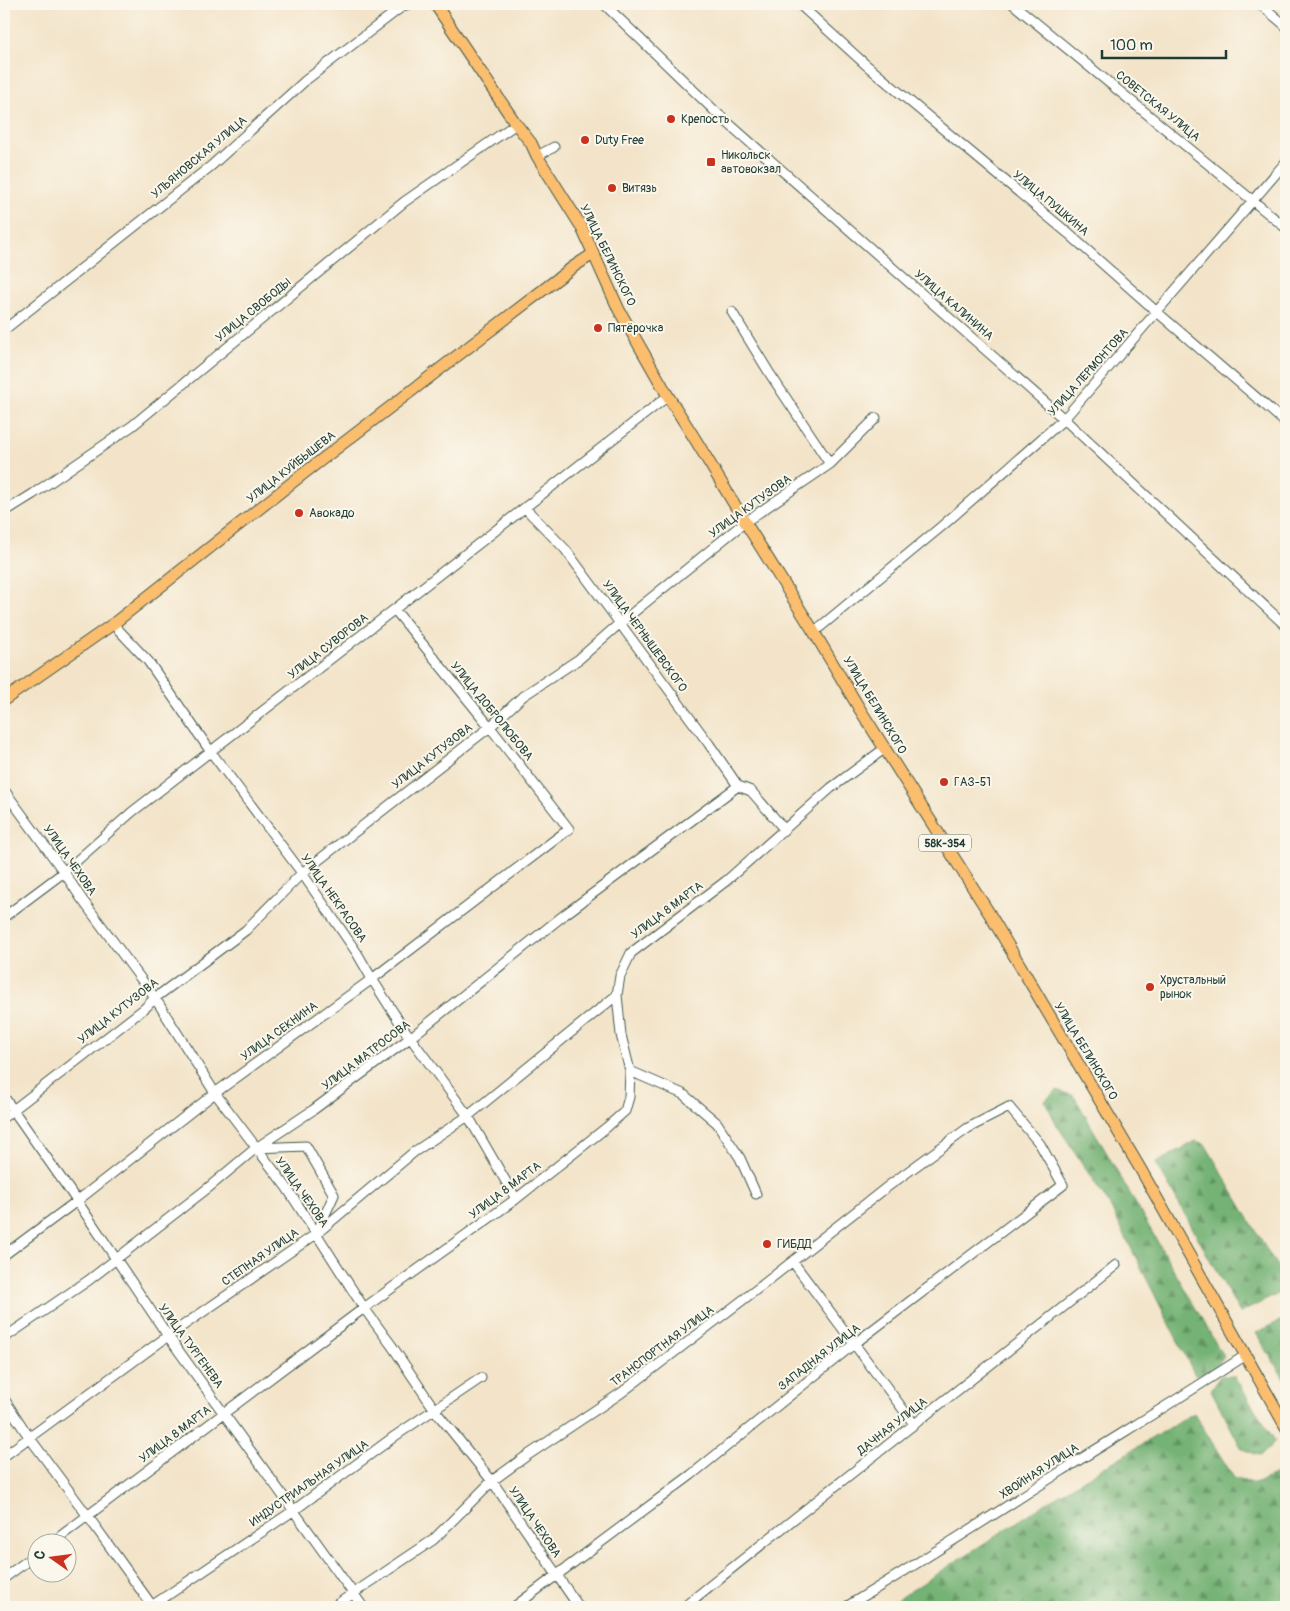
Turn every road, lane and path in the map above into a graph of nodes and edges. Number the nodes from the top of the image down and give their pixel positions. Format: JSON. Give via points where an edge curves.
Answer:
{"nodes":[{"id":1,"x":409,"y":4,"type":"edge"},
{"id":2,"x":435,"y":4,"type":"edge"},
{"id":3,"x":604,"y":4,"type":"edge"},
{"id":4,"x":799,"y":4,"type":"edge"},
{"id":5,"x":1013,"y":4,"type":"edge"},
{"id":6,"x":1260,"y":4,"type":"edge"},
{"id":7,"x":1286,"y":26,"type":"edge"},
{"id":8,"x":516,"y":124,"type":"junction"},
{"id":9,"x":554,"y":147,"type":"dead end"},
{"id":10,"x":537,"y":156,"type":"junction"},
{"id":11,"x":1286,"y":162,"type":"edge"},
{"id":12,"x":1253,"y":200,"type":"junction"},
{"id":13,"x":1286,"y":228,"type":"edge"},
{"id":14,"x":593,"y":254,"type":"junction"},
{"id":15,"x":732,"y":312,"type":"dead end"},
{"id":16,"x":1157,"y":312,"type":"junction"},
{"id":17,"x":4,"y":330,"type":"edge"},
{"id":18,"x":668,"y":396,"type":"junction"},
{"id":19,"x":876,"y":418,"type":"dead end"},
{"id":20,"x":1064,"y":419,"type":"junction"},
{"id":21,"x":1286,"y":423,"type":"edge"},
{"id":22,"x":830,"y":464,"type":"junction"},
{"id":23,"x":525,"y":508,"type":"junction"},
{"id":24,"x":4,"y":512,"type":"edge"},
{"id":25,"x":745,"y":522,"type":"junction"},
{"id":26,"x":394,"y":610,"type":"junction"},
{"id":27,"x":113,"y":624,"type":"junction"},
{"id":28,"x":619,"y":624,"type":"junction"},
{"id":29,"x":1286,"y":626,"type":"edge"},
{"id":30,"x":814,"y":632,"type":"junction"},
{"id":31,"x":4,"y":700,"type":"edge"},
{"id":32,"x":490,"y":727,"type":"junction"},
{"id":33,"x":884,"y":749,"type":"junction"},
{"id":34,"x":212,"y":752,"type":"junction"},
{"id":35,"x":738,"y":786,"type":"junction"},
{"id":36,"x":4,"y":790,"type":"edge"},
{"id":37,"x":569,"y":829,"type":"joint"},
{"id":38,"x":784,"y":829,"type":"junction"},
{"id":39,"x":64,"y":872,"type":"junction"},
{"id":40,"x":302,"y":873,"type":"junction"},
{"id":41,"x":4,"y":917,"type":"edge"},
{"id":42,"x":372,"y":979,"type":"junction"},
{"id":43,"x":617,"y":995,"type":"junction"},
{"id":44,"x":156,"y":998,"type":"junction"},
{"id":45,"x":410,"y":1038,"type":"junction"},
{"id":46,"x":630,"y":1071,"type":"junction"},
{"id":47,"x":215,"y":1093,"type":"junction"},
{"id":48,"x":4,"y":1097,"type":"edge"},
{"id":49,"x":1009,"y":1106,"type":"joint"},
{"id":50,"x":13,"y":1110,"type":"junction"},
{"id":51,"x":468,"y":1116,"type":"junction"},
{"id":52,"x":4,"y":1117,"type":"edge"},
{"id":53,"x":256,"y":1148,"type":"junction"},
{"id":54,"x":756,"y":1194,"type":"dead end"},
{"id":55,"x":516,"y":1199,"type":"junction"},
{"id":56,"x":77,"y":1201,"type":"junction"},
{"id":57,"x":316,"y":1234,"type":"junction"},
{"id":58,"x":4,"y":1255,"type":"edge"},
{"id":59,"x":115,"y":1260,"type":"junction"},
{"id":60,"x":793,"y":1262,"type":"junction"},
{"id":61,"x":1116,"y":1265,"type":"dead end"},
{"id":62,"x":364,"y":1308,"type":"junction"},
{"id":63,"x":168,"y":1336,"type":"junction"},
{"id":64,"x":4,"y":1338,"type":"edge"},
{"id":65,"x":854,"y":1344,"type":"junction"},
{"id":66,"x":1246,"y":1354,"type":"junction"},
{"id":67,"x":481,"y":1378,"type":"dead end"},
{"id":68,"x":4,"y":1399,"type":"edge"},
{"id":69,"x":435,"y":1409,"type":"junction"},
{"id":70,"x":224,"y":1413,"type":"junction"},
{"id":71,"x":914,"y":1424,"type":"junction"},
{"id":72,"x":1286,"y":1426,"type":"edge"},
{"id":73,"x":29,"y":1437,"type":"junction"},
{"id":74,"x":4,"y":1456,"type":"edge"},
{"id":75,"x":492,"y":1481,"type":"junction"},
{"id":76,"x":293,"y":1511,"type":"junction"},
{"id":77,"x":87,"y":1515,"type":"junction"},
{"id":78,"x":63,"y":1534,"type":"edge"},
{"id":79,"x":28,"y":1560,"type":"edge"},
{"id":80,"x":557,"y":1576,"type":"junction"},
{"id":81,"x":4,"y":1578,"type":"edge"},
{"id":82,"x":352,"y":1593,"type":"junction"},
{"id":83,"x":152,"y":1607,"type":"edge"},
{"id":84,"x":333,"y":1607,"type":"edge"},
{"id":85,"x":363,"y":1607,"type":"edge"},
{"id":86,"x":514,"y":1607,"type":"edge"},
{"id":87,"x":579,"y":1607,"type":"edge"},
{"id":88,"x":684,"y":1607,"type":"edge"},
{"id":89,"x":846,"y":1607,"type":"edge"}],
"edges":[{"from":1,"to":17,"type":"street","name":"УЛЬЯНОВСКАЯ УЛИЦА","via":[[306,80],[211,166]]},
{"from":2,"to":8,"type":"main road","name":"УЛИЦА БЕЛИНСКОГО"},
{"from":3,"to":20,"type":"street","name":"УЛИЦА КАЛИНИНА","via":[[719,115]]},
{"from":4,"to":16,"type":"street","name":"УЛИЦА ПУШКИНА","via":[[864,64],[1069,234]]},
{"from":5,"to":12,"type":"street","name":"СОВЕТСКАЯ УЛИЦА"},
{"from":6,"to":7,"type":"street"},
{"from":8,"to":10,"type":"main road","name":"УЛИЦА БЕЛИНСКОГО"},
{"from":8,"to":24,"type":"street","name":"УЛИЦА СВОБОДЫ","via":[[404,202],[132,426]]},
{"from":9,"to":10,"type":"street"},
{"from":10,"to":14,"type":"main road","name":"УЛИЦА БЕЛИНСКОГО","via":[[580,226]]},
{"from":11,"to":12,"type":"street","name":"УЛИЦА ЛЕРМОНТОВА"},
{"from":12,"to":13,"type":"street","name":"СОВЕТСКАЯ УЛИЦА"},
{"from":12,"to":16,"type":"street","name":"УЛИЦА ЛЕРМОНТОВА"},
{"from":14,"to":18,"type":"main road","name":"УЛИЦА БЕЛИНСКОГО","number":"58К-354","via":[[619,310]]},
{"from":14,"to":27,"type":"main road","name":"УЛИЦА КУЙБЫШЕВА","via":[[303,474]]},
{"from":15,"to":22,"type":"street"},
{"from":16,"to":20,"type":"street","name":"УЛИЦА ЛЕРМОНТОВА"},
{"from":16,"to":21,"type":"street","name":"УЛИЦА ПУШКИНА"},
{"from":18,"to":23,"type":"street","name":"УЛИЦА СУВОРОВА"},
{"from":18,"to":25,"type":"main road","name":"УЛИЦА БЕЛИНСКОГО","number":"58К-354"},
{"from":19,"to":22,"type":"street","name":"УЛИЦА КУТУЗОВА"},
{"from":20,"to":29,"type":"street","name":"УЛИЦА КАЛИНИНА"},
{"from":20,"to":30,"type":"street","name":"УЛИЦА ЛЕРМОНТОВА"},
{"from":22,"to":25,"type":"street","name":"УЛИЦА КУТУЗОВА"},
{"from":23,"to":26,"type":"street","name":"УЛИЦА СУВОРОВА"},
{"from":23,"to":28,"type":"street","name":"УЛИЦА ЧЕРНЫШЕВСКОГО","via":[[565,548]]},
{"from":25,"to":28,"type":"street","name":"УЛИЦА КУТУЗОВА"},
{"from":25,"to":30,"type":"main road","name":"УЛИЦА БЕЛИНСКОГО","number":"58К-354"},
{"from":26,"to":32,"type":"street","name":"УЛИЦА ДОБРОЛЮБОВА"},
{"from":26,"to":34,"type":"street","name":"УЛИЦА СУВОРОВА"},
{"from":27,"to":31,"type":"main road","name":"УЛИЦА КУЙБЫШЕВА"},
{"from":27,"to":34,"type":"street","name":"УЛИЦА НЕКРАСОВА","via":[[148,662]]},
{"from":28,"to":32,"type":"street","name":"УЛИЦА КУТУЗОВА","via":[[579,659],[523,696]]},
{"from":28,"to":35,"type":"street","name":"УЛИЦА ЧЕРНЫШЕВСКОГО"},
{"from":30,"to":33,"type":"main road","name":"УЛИЦА БЕЛИНСКОГО","number":"58К-354"},
{"from":32,"to":37,"type":"street","name":"УЛИЦА ДОБРОЛЮБОВА"},
{"from":32,"to":40,"type":"street","name":"УЛИЦА КУТУЗОВА"},
{"from":33,"to":38,"type":"street","name":"УЛИЦА 8 МАРТА","via":[[831,788]]},
{"from":33,"to":66,"type":"main road","name":"УЛИЦА БЕЛИНСКОГО","number":"58К-354","via":[[989,913]]},
{"from":34,"to":39,"type":"street","name":"УЛИЦА СУВОРОВА","via":[[132,812]]},
{"from":34,"to":40,"type":"street","name":"УЛИЦА НЕКРАСОВА"},
{"from":35,"to":38,"type":"street","via":[[751,791]]},
{"from":35,"to":45,"type":"street","name":"УЛИЦА МАТРОСОВА","via":[[564,915]]},
{"from":36,"to":39,"type":"street","name":"УЛИЦА ЧЕХОВА"},
{"from":37,"to":42,"type":"street","name":"УЛИЦА СЕКНИНА"},
{"from":38,"to":43,"type":"street","name":"УЛИЦА 8 МАРТА","via":[[726,881],[630,953],[620,976]]},
{"from":39,"to":41,"type":"street","name":"УЛИЦА СУВОРОВА"},
{"from":39,"to":44,"type":"street","name":"УЛИЦА ЧЕХОВА"},
{"from":40,"to":42,"type":"street","name":"УЛИЦА НЕКРАСОВА"},
{"from":40,"to":44,"type":"street","name":"УЛИЦА КУТУЗОВА","via":[[246,930]]},
{"from":42,"to":45,"type":"street","name":"УЛИЦА НЕКРАСОВА"},
{"from":42,"to":47,"type":"street","name":"УЛИЦА СЕКНИНА"},
{"from":43,"to":46,"type":"street","name":"УЛИЦА 8 МАРТА","via":[[621,1035]]},
{"from":43,"to":51,"type":"street","name":"СТЕПНАЯ УЛИЦА"},
{"from":44,"to":47,"type":"street","name":"УЛИЦА ЧЕХОВА"},
{"from":44,"to":50,"type":"street","name":"УЛИЦА КУТУЗОВА"},
{"from":45,"to":51,"type":"street","name":"УЛИЦА НЕКРАСОВА"},
{"from":45,"to":53,"type":"street","name":"УЛИЦА МАТРОСОВА"},
{"from":46,"to":54,"type":"street","via":[[682,1094],[717,1123],[740,1158]]},
{"from":46,"to":55,"type":"street","name":"УЛИЦА 8 МАРТА","via":[[625,1111]]},
{"from":47,"to":53,"type":"street","name":"УЛИЦА ЧЕХОВА"},
{"from":47,"to":56,"type":"street","name":"УЛИЦА СЕКНИНА"},
{"from":48,"to":50,"type":"street","name":"УЛИЦА ТУРГЕНЕВА"},
{"from":49,"to":60,"type":"street","name":"ТРАНСПОРТНАЯ УЛИЦА","via":[[968,1128]]},
{"from":49,"to":65,"type":"street","name":"ЗАПАДНАЯ УЛИЦА","via":[[1040,1144],[1063,1185]]},
{"from":50,"to":52,"type":"street","name":"УЛИЦА КУТУЗОВА"},
{"from":50,"to":56,"type":"street","name":"УЛИЦА ТУРГЕНЕВА"},
{"from":51,"to":55,"type":"street","name":"УЛИЦА НЕКРАСОВА"},
{"from":51,"to":57,"type":"street","name":"СТЕПНАЯ УЛИЦА","via":[[414,1152]]},
{"from":53,"to":57,"type":"street","name":"УЛИЦА ЧЕХОВА","via":[[287,1188]]},
{"from":53,"to":57,"type":"street","via":[[306,1146],[334,1195]]},
{"from":53,"to":59,"type":"street","name":"УЛИЦА МАТРОСОВА"},
{"from":55,"to":62,"type":"street","name":"УЛИЦА 8 МАРТА"},
{"from":56,"to":58,"type":"street","name":"УЛИЦА СЕКНИНА"},
{"from":56,"to":59,"type":"street","name":"УЛИЦА ТУРГЕНЕВА"},
{"from":57,"to":62,"type":"street","name":"УЛИЦА ЧЕХОВА"},
{"from":57,"to":63,"type":"street","name":"СТЕПНАЯ УЛИЦА"},
{"from":59,"to":63,"type":"street","name":"УЛИЦА ТУРГЕНЕВА"},
{"from":59,"to":64,"type":"street","name":"УЛИЦА МАТРОСОВА"},
{"from":60,"to":65,"type":"street"},
{"from":60,"to":75,"type":"street","name":"ТРАНСПОРТНАЯ УЛИЦА","via":[[621,1393]]},
{"from":61,"to":71,"type":"street","name":"ДАЧНАЯ УЛИЦА"},
{"from":62,"to":69,"type":"street","name":"УЛИЦА ЧЕХОВА"},
{"from":62,"to":70,"type":"street","name":"УЛИЦА 8 МАРТА"},
{"from":63,"to":70,"type":"street","name":"УЛИЦА ТУРГЕНЕВА"},
{"from":63,"to":73,"type":"street","name":"СТЕПНАЯ УЛИЦА"},
{"from":65,"to":71,"type":"street"},
{"from":65,"to":80,"type":"street","name":"ЗАПАДНАЯ УЛИЦА","via":[[691,1475]]},
{"from":66,"to":72,"type":"main road","name":"УЛИЦА БЕЛИНСКОГО","number":"58К-354"},
{"from":66,"to":89,"type":"street","name":"ХВОЙНАЯ УЛИЦА","via":[[952,1543]]},
{"from":67,"to":69,"type":"street","name":"ИНДУСТРИАЛЬНАЯ УЛИЦА"},
{"from":68,"to":73,"type":"street"},
{"from":69,"to":75,"type":"street","name":"УЛИЦА ЧЕХОВА"},
{"from":69,"to":76,"type":"street","name":"ИНДУСТРИАЛЬНАЯ УЛИЦА"},
{"from":70,"to":76,"type":"street","name":"УЛИЦА ТУРГЕНЕВА"},
{"from":70,"to":77,"type":"street","name":"УЛИЦА 8 МАРТА"},
{"from":71,"to":88,"type":"street","name":"ДАЧНАЯ УЛИЦА"},
{"from":73,"to":74,"type":"street","name":"СТЕПНАЯ УЛИЦА"},
{"from":73,"to":77,"type":"street"},
{"from":75,"to":80,"type":"street","name":"УЛИЦА ЧЕХОВА"},
{"from":75,"to":82,"type":"street","name":"ТРАНСПОРТНАЯ УЛИЦА","via":[[433,1540]]},
{"from":76,"to":82,"type":"street","name":"УЛИЦА ТУРГЕНЕВА"},
{"from":76,"to":83,"type":"street","name":"ИНДУСТРИАЛЬНАЯ УЛИЦА"},
{"from":77,"to":78,"type":"street","name":"УЛИЦА 8 МАРТА"},
{"from":77,"to":83,"type":"street"},
{"from":79,"to":81,"type":"street"},
{"from":80,"to":86,"type":"street","name":"ЗАПАДНАЯ УЛИЦА"},
{"from":80,"to":87,"type":"street","name":"УЛИЦА ЧЕХОВА"},
{"from":82,"to":84,"type":"street","name":"ТРАНСПОРТНАЯ УЛИЦА"},
{"from":82,"to":85,"type":"street","name":"УЛИЦА ТУРГЕНЕВА"}]}
